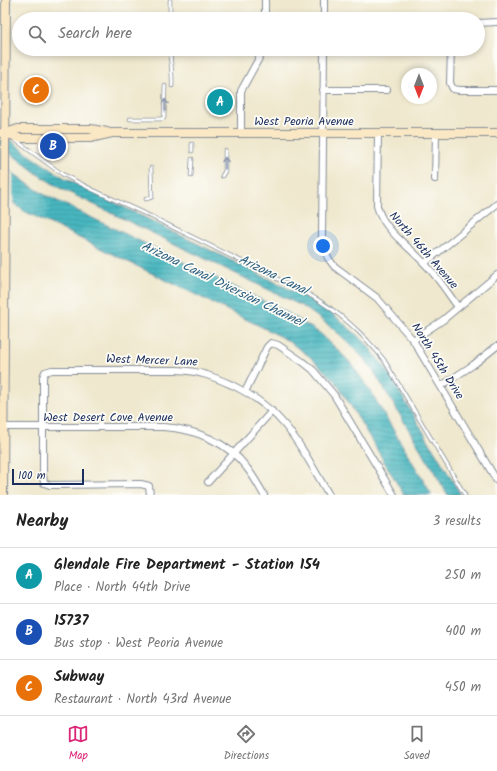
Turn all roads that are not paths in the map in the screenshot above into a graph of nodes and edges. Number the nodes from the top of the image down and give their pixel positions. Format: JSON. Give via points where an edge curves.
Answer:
{"nodes":[{"id":1,"x":6,"y":0,"type":"edge"},
{"id":2,"x":170,"y":0,"type":"edge"},
{"id":3,"x":265,"y":0,"type":"edge"},
{"id":4,"x":324,"y":0,"type":"edge"},
{"id":5,"x":170,"y":12,"type":"edge"},
{"id":6,"x":265,"y":12,"type":"edge"},
{"id":7,"x":324,"y":12,"type":"edge"},
{"id":8,"x":485,"y":22,"type":"edge"},
{"id":9,"x":497,"y":22,"type":"edge"},
{"id":10,"x":3,"y":43,"type":"edge"},
{"id":11,"x":170,"y":56,"type":"edge"},
{"id":12,"x":260,"y":56,"type":"edge"},
{"id":13,"x":324,"y":56,"type":"edge"},
{"id":14,"x":451,"y":56,"type":"edge"},
{"id":15,"x":165,"y":86,"type":"dead end"},
{"id":16,"x":172,"y":86,"type":"dead end"},
{"id":17,"x":323,"y":90,"type":"junction"},
{"id":18,"x":386,"y":90,"type":"dead end"},
{"id":19,"x":497,"y":90,"type":"edge"},
{"id":20,"x":130,"y":119,"type":"dead end"},
{"id":21,"x":3,"y":133,"type":"edge"},
{"id":22,"x":241,"y":133,"type":"junction"},
{"id":23,"x":323,"y":133,"type":"junction"},
{"id":24,"x":378,"y":133,"type":"junction"},
{"id":25,"x":436,"y":133,"type":"junction"},
{"id":26,"x":497,"y":133,"type":"edge"},
{"id":27,"x":192,"y":144,"type":"dead end"},
{"id":28,"x":225,"y":150,"type":"dead end"},
{"id":29,"x":192,"y":151,"type":"dead end"},
{"id":30,"x":192,"y":159,"type":"dead end"},
{"id":31,"x":151,"y":168,"type":"dead end"},
{"id":32,"x":191,"y":176,"type":"dead end"},
{"id":33,"x":222,"y":176,"type":"dead end"},
{"id":34,"x":435,"y":179,"type":"dead end"},
{"id":35,"x":146,"y":199,"type":"dead end"},
{"id":36,"x":497,"y":204,"type":"edge"},
{"id":37,"x":385,"y":224,"type":"junction"},
{"id":38,"x":379,"y":228,"type":"dead end"},
{"id":39,"x":328,"y":258,"type":"junction"},
{"id":40,"x":321,"y":262,"type":"dead end"},
{"id":41,"x":425,"y":263,"type":"junction"},
{"id":42,"x":497,"y":275,"type":"edge"},
{"id":43,"x":458,"y":307,"type":"junction"},
{"id":44,"x":413,"y":340,"type":"junction"},
{"id":45,"x":497,"y":346,"type":"edge"},
{"id":46,"x":441,"y":386,"type":"junction"},
{"id":47,"x":246,"y":392,"type":"junction"},
{"id":48,"x":272,"y":411,"type":"junction"},
{"id":49,"x":2,"y":427,"type":"edge"},
{"id":50,"x":43,"y":427,"type":"junction"},
{"id":51,"x":233,"y":454,"type":"junction"},
{"id":52,"x":497,"y":480,"type":"edge"},
{"id":53,"x":208,"y":482,"type":"dead end"},
{"id":54,"x":1,"y":486,"type":"edge"},
{"id":55,"x":3,"y":495,"type":"edge"},
{"id":56,"x":150,"y":495,"type":"edge"},
{"id":57,"x":264,"y":495,"type":"edge"},
{"id":58,"x":329,"y":495,"type":"edge"},
{"id":59,"x":394,"y":495,"type":"edge"},
{"id":60,"x":465,"y":495,"type":"edge"}],
"edges":[{"from":1,"to":10,"type":"main road"},
{"from":2,"to":5,"type":"lane"},
{"from":3,"to":6,"type":"street"},
{"from":4,"to":7,"type":"street"},
{"from":8,"to":9,"type":"street"},
{"from":10,"to":21,"type":"main road"},
{"from":11,"to":16,"type":"lane"},
{"from":12,"to":22,"type":"street","via":[[241,91]]},
{"from":13,"to":17,"type":"street","name":"North 45th Drive"},
{"from":14,"to":19,"type":"street","via":[[450,83],[453,89]]},
{"from":20,"to":15,"type":"lane","one_way":true,"via":[[164,118]]},
{"from":17,"to":18,"type":"street"},
{"from":17,"to":23,"type":"street","name":"North 45th Drive"},
{"from":21,"to":22,"type":"main road","name":"West Peoria Avenue","via":[[19,138],[90,138],[112,133]]},
{"from":21,"to":49,"type":"main road","via":[[6,144]]},
{"from":21,"to":60,"type":"lane","via":[[68,177],[308,294],[350,323],[384,360]]},
{"from":22,"to":23,"type":"main road","name":"West Peoria Avenue"},
{"from":23,"to":24,"type":"main road","name":"West Peoria Avenue"},
{"from":23,"to":39,"type":"street","name":"North 45th Drive","via":[[322,236]]},
{"from":24,"to":25,"type":"main road","name":"West Peoria Avenue"},
{"from":24,"to":37,"type":"street","name":"North 46th Avenue","via":[[378,206]]},
{"from":25,"to":26,"type":"main road","name":"West Peoria Avenue"},
{"from":25,"to":34,"type":"street"},
{"from":27,"to":29,"type":"lane"},
{"from":33,"to":28,"type":"lane","one_way":true,"via":[[225,171]]},
{"from":30,"to":32,"type":"lane"},
{"from":31,"to":35,"type":"lane","via":[[152,197]]},
{"from":36,"to":41,"type":"street"},
{"from":37,"to":38,"type":"street"},
{"from":37,"to":41,"type":"street","name":"North 46th Avenue"},
{"from":39,"to":40,"type":"street"},
{"from":39,"to":44,"type":"street","name":"North 45th Drive","via":[[338,270],[377,298]]},
{"from":41,"to":43,"type":"street","name":"North 46th Avenue"},
{"from":42,"to":43,"type":"street"},
{"from":43,"to":44,"type":"street"},
{"from":44,"to":46,"type":"street","name":"North 45th Drive"},
{"from":45,"to":46,"type":"street"},
{"from":46,"to":52,"type":"street","name":"North 45th Drive"},
{"from":47,"to":48,"type":"street","name":"West Mercer Lane"},
{"from":47,"to":50,"type":"street","name":"West Mercer Lane","via":[[211,375],[192,370],[52,370],[45,372],[43,377]]},
{"from":47,"to":59,"type":"street","via":[[271,343],[303,362],[334,395]]},
{"from":48,"to":51,"type":"street"},
{"from":48,"to":58,"type":"street","name":"West Mercer Lane","via":[[291,431]]},
{"from":49,"to":50,"type":"street","name":"West Desert Cove Avenue"},
{"from":49,"to":54,"type":"main road"},
{"from":50,"to":51,"type":"street","name":"West Desert Cove Avenue","via":[[184,429],[214,440]]},
{"from":50,"to":56,"type":"street","via":[[44,483],[141,484],[149,486]]},
{"from":51,"to":53,"type":"street"},
{"from":51,"to":57,"type":"street","name":"West Desert Cove Avenue","via":[[247,467]]},
{"from":54,"to":55,"type":"main road"}]}
